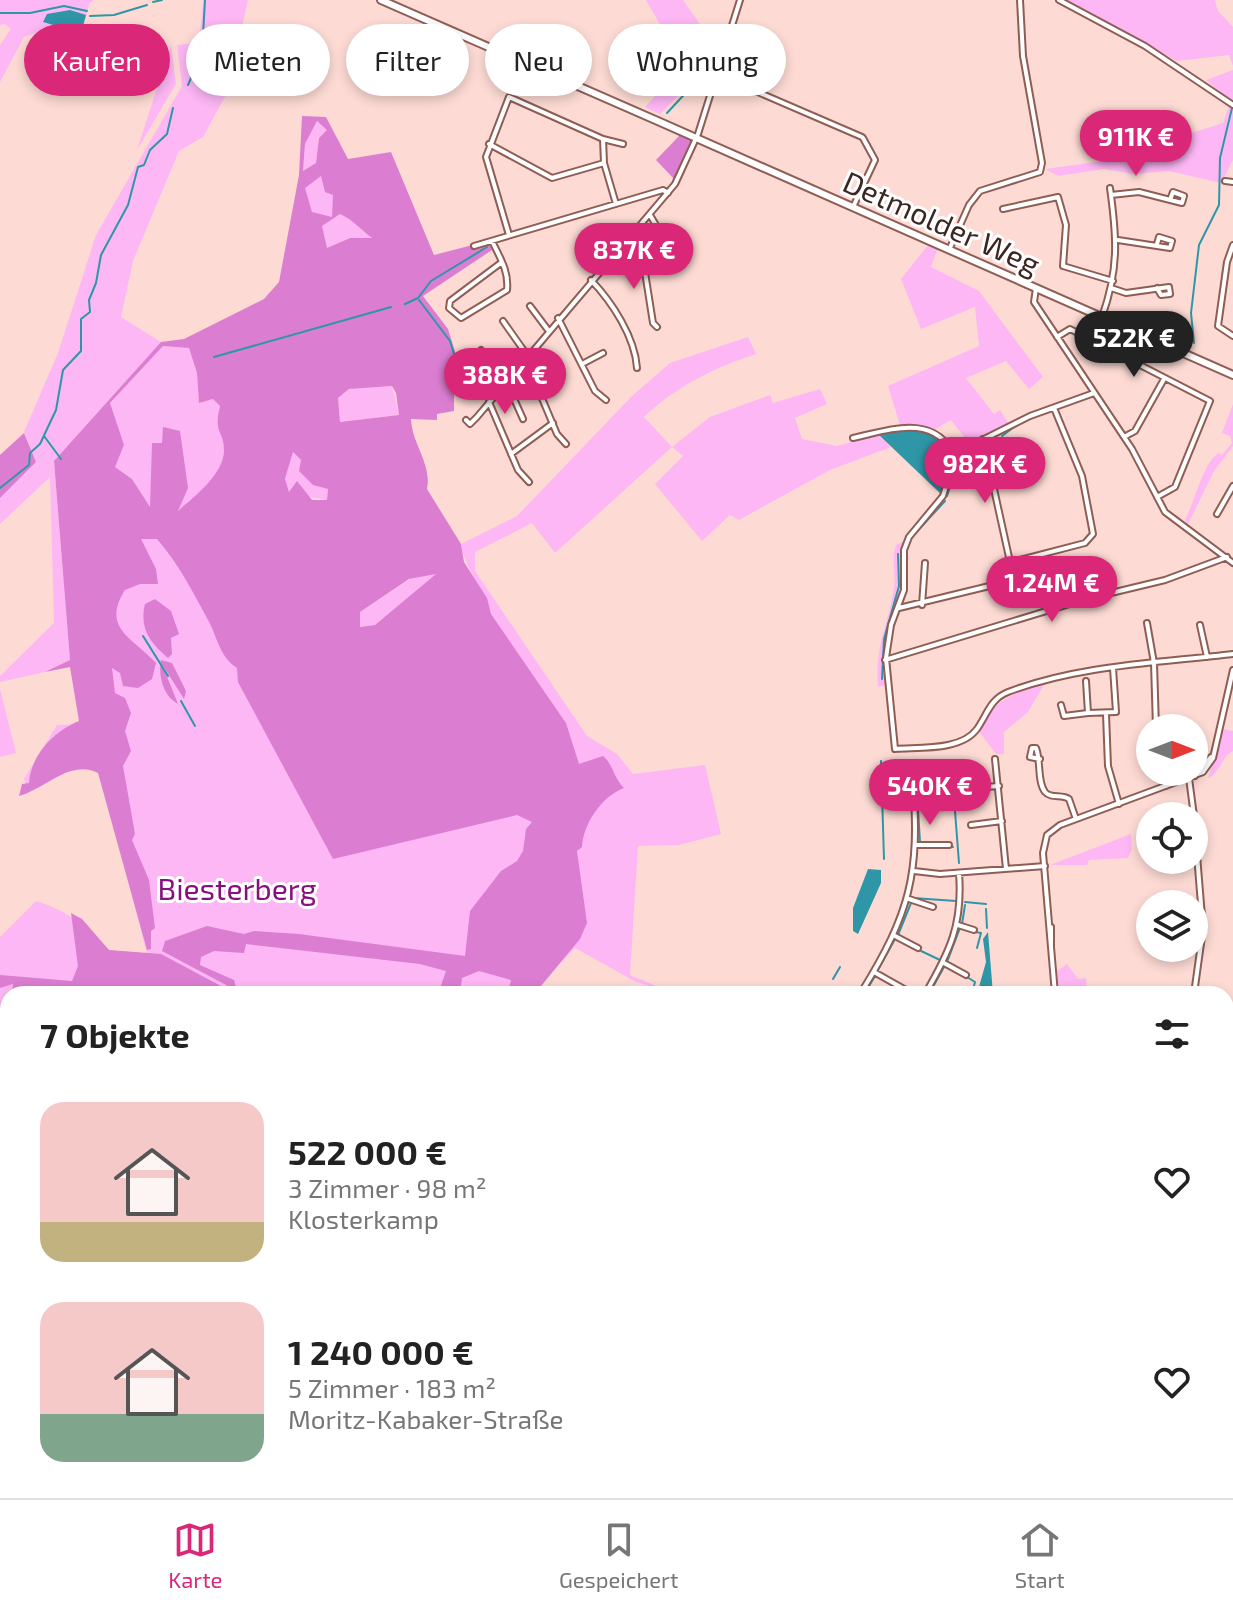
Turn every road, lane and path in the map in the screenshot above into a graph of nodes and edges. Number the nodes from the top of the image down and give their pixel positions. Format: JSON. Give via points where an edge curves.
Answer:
{"nodes":[{"id":1,"x":381,"y":0,"type":"edge"},
{"id":2,"x":740,"y":0,"type":"edge"},
{"id":3,"x":1020,"y":0,"type":"edge"},
{"id":4,"x":1059,"y":0,"type":"edge"},
{"id":5,"x":732,"y":24,"type":"edge"},
{"id":6,"x":709,"y":96,"type":"edge"},
{"id":7,"x":767,"y":96,"type":"edge"},
{"id":8,"x":1233,"y":105,"type":"edge"},
{"id":9,"x":697,"y":138,"type":"junction"},
{"id":10,"x":603,"y":139,"type":"junction"},
{"id":11,"x":489,"y":144,"type":"junction"},
{"id":12,"x":623,"y":144,"type":"dead end"},
{"id":13,"x":604,"y":163,"type":"junction"},
{"id":14,"x":1225,"y":181,"type":"dead end"},
{"id":15,"x":1233,"y":182,"type":"edge"},
{"id":16,"x":1110,"y":188,"type":"dead end"},
{"id":17,"x":668,"y":193,"type":"junction"},
{"id":18,"x":1111,"y":195,"type":"junction"},
{"id":19,"x":1170,"y":200,"type":"dead end"},
{"id":20,"x":616,"y":204,"type":"junction"},
{"id":21,"x":853,"y":207,"type":"junction"},
{"id":22,"x":1003,"y":209,"type":"dead end"},
{"id":23,"x":650,"y":215,"type":"junction"},
{"id":24,"x":509,"y":235,"type":"junction"},
{"id":25,"x":631,"y":236,"type":"junction"},
{"id":26,"x":1118,"y":240,"type":"junction"},
{"id":27,"x":492,"y":241,"type":"junction"},
{"id":28,"x":1157,"y":244,"type":"dead end"},
{"id":29,"x":1233,"y":245,"type":"edge"},
{"id":30,"x":474,"y":246,"type":"dead end"},
{"id":31,"x":949,"y":250,"type":"junction"},
{"id":32,"x":676,"y":259,"type":"dead end"},
{"id":33,"x":502,"y":262,"type":"junction"},
{"id":34,"x":591,"y":280,"type":"junction"},
{"id":35,"x":1113,"y":281,"type":"junction"},
{"id":36,"x":1036,"y":288,"type":"junction"},
{"id":37,"x":1111,"y":288,"type":"junction"},
{"id":38,"x":1157,"y":288,"type":"dead end"},
{"id":39,"x":530,"y":306,"type":"dead end"},
{"id":40,"x":1102,"y":317,"type":"junction"},
{"id":41,"x":558,"y":318,"type":"junction"},
{"id":42,"x":503,"y":321,"type":"dead end"},
{"id":43,"x":657,"y":327,"type":"dead end"},
{"id":44,"x":548,"y":330,"type":"junction"},
{"id":45,"x":1233,"y":336,"type":"edge"},
{"id":46,"x":1057,"y":337,"type":"junction"},
{"id":47,"x":481,"y":350,"type":"dead end"},
{"id":48,"x":603,"y":353,"type":"dead end"},
{"id":49,"x":526,"y":356,"type":"junction"},
{"id":50,"x":583,"y":363,"type":"junction"},
{"id":51,"x":637,"y":368,"type":"dead end"},
{"id":52,"x":1233,"y":375,"type":"edge"},
{"id":53,"x":1164,"y":379,"type":"junction"},
{"id":54,"x":505,"y":382,"type":"junction"},
{"id":55,"x":1094,"y":393,"type":"junction"},
{"id":56,"x":606,"y":400,"type":"dead end"},
{"id":57,"x":489,"y":402,"type":"junction"},
{"id":58,"x":1054,"y":408,"type":"junction"},
{"id":59,"x":523,"y":419,"type":"dead end"},
{"id":60,"x":466,"y":420,"type":"dead end"},
{"id":61,"x":553,"y":423,"type":"junction"},
{"id":62,"x":1124,"y":437,"type":"junction"},
{"id":63,"x":853,"y":438,"type":"dead end"},
{"id":64,"x":983,"y":439,"type":"junction"},
{"id":65,"x":566,"y":444,"type":"dead end"},
{"id":66,"x":948,"y":444,"type":"junction"},
{"id":67,"x":966,"y":448,"type":"junction"},
{"id":68,"x":511,"y":454,"type":"junction"},
{"id":69,"x":955,"y":458,"type":"junction"},
{"id":70,"x":529,"y":482,"type":"dead end"},
{"id":71,"x":1233,"y":486,"type":"edge"},
{"id":72,"x":1157,"y":498,"type":"junction"},
{"id":73,"x":1217,"y":514,"type":"dead end"},
{"id":74,"x":1224,"y":555,"type":"junction"},
{"id":75,"x":1012,"y":562,"type":"junction"},
{"id":76,"x":925,"y":563,"type":"dead end"},
{"id":77,"x":1233,"y":563,"type":"edge"},
{"id":78,"x":1151,"y":583,"type":"junction"},
{"id":79,"x":1144,"y":589,"type":"dead end"},
{"id":80,"x":922,"y":605,"type":"junction"},
{"id":81,"x":899,"y":608,"type":"junction"},
{"id":82,"x":1147,"y":623,"type":"dead end"},
{"id":83,"x":1200,"y":625,"type":"dead end"},
{"id":84,"x":1233,"y":654,"type":"edge"},
{"id":85,"x":1207,"y":657,"type":"junction"},
{"id":86,"x":885,"y":660,"type":"junction"},
{"id":87,"x":1154,"y":663,"type":"junction"},
{"id":88,"x":1113,"y":668,"type":"junction"},
{"id":89,"x":1233,"y":670,"type":"edge"},
{"id":90,"x":1086,"y":681,"type":"dead end"},
{"id":91,"x":1061,"y":705,"type":"dead end"},
{"id":92,"x":1088,"y":713,"type":"junction"},
{"id":93,"x":1106,"y":714,"type":"junction"},
{"id":94,"x":1156,"y":714,"type":"edge"},
{"id":95,"x":995,"y":759,"type":"dead end"},
{"id":96,"x":1040,"y":759,"type":"dead end"},
{"id":97,"x":1208,"y":763,"type":"edge"},
{"id":98,"x":913,"y":782,"type":"dead end"},
{"id":99,"x":999,"y":786,"type":"junction"},
{"id":100,"x":1165,"y":786,"type":"edge"},
{"id":101,"x":971,"y":788,"type":"dead end"},
{"id":102,"x":942,"y":804,"type":"dead end"},
{"id":103,"x":1119,"y":804,"type":"junction"},
{"id":104,"x":915,"y":805,"type":"junction"},
{"id":105,"x":1076,"y":819,"type":"junction"},
{"id":106,"x":1002,"y":821,"type":"junction"},
{"id":107,"x":971,"y":825,"type":"dead end"},
{"id":108,"x":917,"y":845,"type":"junction"},
{"id":109,"x":949,"y":845,"type":"dead end"},
{"id":110,"x":1045,"y":866,"type":"junction"},
{"id":111,"x":1006,"y":869,"type":"junction"},
{"id":112,"x":914,"y":871,"type":"junction"},
{"id":113,"x":959,"y":873,"type":"junction"},
{"id":114,"x":1199,"y":874,"type":"edge"},
{"id":115,"x":909,"y":899,"type":"junction"},
{"id":116,"x":933,"y":907,"type":"dead end"},
{"id":117,"x":958,"y":925,"type":"junction"},
{"id":118,"x":974,"y":930,"type":"dead end"},
{"id":119,"x":895,"y":936,"type":"junction"},
{"id":120,"x":918,"y":948,"type":"dead end"},
{"id":121,"x":943,"y":962,"type":"junction"},
{"id":122,"x":874,"y":972,"type":"junction"},
{"id":123,"x":966,"y":975,"type":"dead end"},
{"id":124,"x":865,"y":986,"type":"edge"},
{"id":125,"x":899,"y":986,"type":"edge"},
{"id":126,"x":930,"y":986,"type":"edge"},
{"id":127,"x":1054,"y":986,"type":"edge"},
{"id":128,"x":1195,"y":986,"type":"edge"}],
"edges":[{"from":1,"to":9,"type":"street","name":"Detmolder Weg"},
{"from":2,"to":5,"type":"street"},
{"from":3,"to":31,"type":"street","via":[[1040,172],[980,191]]},
{"from":4,"to":8,"type":"street","via":[[1164,57]]},
{"from":6,"to":9,"type":"street"},
{"from":7,"to":21,"type":"street","via":[[863,138],[875,160]]},
{"from":9,"to":17,"type":"street"},
{"from":9,"to":21,"type":"street","name":"Detmolder Weg"},
{"from":10,"to":11,"type":"street","via":[[509,97]]},
{"from":10,"to":12,"type":"street"},
{"from":10,"to":13,"type":"street"},
{"from":11,"to":13,"type":"street","via":[[552,178]]},
{"from":11,"to":24,"type":"street","via":[[486,157]]},
{"from":13,"to":20,"type":"street"},
{"from":14,"to":15,"type":"street"},
{"from":16,"to":18,"type":"street"},
{"from":17,"to":20,"type":"street"},
{"from":17,"to":23,"type":"street"},
{"from":18,"to":19,"type":"street","via":[[1139,192]]},
{"from":18,"to":26,"type":"street"},
{"from":20,"to":24,"type":"street"},
{"from":21,"to":31,"type":"street","name":"Detmolder Weg"},
{"from":22,"to":35,"type":"street","via":[[1058,197],[1066,225],[1063,266]]},
{"from":23,"to":25,"type":"street"},
{"from":23,"to":32,"type":"street"},
{"from":24,"to":27,"type":"street"},
{"from":25,"to":34,"type":"street"},
{"from":25,"to":43,"type":"street","via":[[644,266]]},
{"from":26,"to":28,"type":"street"},
{"from":26,"to":35,"type":"street"},
{"from":27,"to":30,"type":"street"},
{"from":27,"to":33,"type":"street"},
{"from":29,"to":45,"type":"street","via":[[1218,326]]},
{"from":31,"to":36,"type":"street","name":"Detmolder Weg"},
{"from":33,"to":33,"type":"street","via":[[507,290],[461,318],[456,316],[450,301]]},
{"from":34,"to":41,"type":"street"},
{"from":34,"to":51,"type":"street","via":[[629,339]]},
{"from":35,"to":37,"type":"street"},
{"from":36,"to":40,"type":"street","name":"Detmolder Weg"},
{"from":36,"to":46,"type":"street","via":[[1034,302]]},
{"from":37,"to":38,"type":"street","via":[[1126,293]]},
{"from":37,"to":40,"type":"street"},
{"from":39,"to":44,"type":"street"},
{"from":40,"to":52,"type":"street","name":"Detmolder Weg"},
{"from":41,"to":44,"type":"street"},
{"from":41,"to":50,"type":"street"},
{"from":42,"to":49,"type":"street"},
{"from":44,"to":49,"type":"street"},
{"from":46,"to":53,"type":"street","via":[[1070,329]]},
{"from":46,"to":55,"type":"street"},
{"from":47,"to":54,"type":"street"},
{"from":48,"to":50,"type":"street"},
{"from":49,"to":54,"type":"street"},
{"from":49,"to":61,"type":"street"},
{"from":50,"to":56,"type":"street","via":[[595,391]]},
{"from":53,"to":62,"type":"street","via":[[1135,431]]},
{"from":53,"to":72,"type":"street","via":[[1210,401],[1175,487]]},
{"from":54,"to":57,"type":"street"},
{"from":54,"to":59,"type":"street"},
{"from":55,"to":58,"type":"street"},
{"from":55,"to":62,"type":"street"},
{"from":57,"to":60,"type":"street","via":[[470,424]]},
{"from":57,"to":68,"type":"street"},
{"from":58,"to":64,"type":"street"},
{"from":58,"to":75,"type":"street","via":[[1082,476],[1093,534],[1085,543]]},
{"from":61,"to":65,"type":"street"},
{"from":61,"to":68,"type":"street"},
{"from":62,"to":72,"type":"street"},
{"from":63,"to":66,"type":"street","via":[[914,426]]},
{"from":64,"to":67,"type":"street"},
{"from":64,"to":75,"type":"street"},
{"from":66,"to":67,"type":"street"},
{"from":66,"to":69,"type":"street"},
{"from":67,"to":69,"type":"street"},
{"from":68,"to":70,"type":"street"},
{"from":69,"to":81,"type":"street","via":[[943,496],[906,543]]},
{"from":71,"to":73,"type":"street"},
{"from":72,"to":74,"type":"street","via":[[1173,521]]},
{"from":74,"to":77,"type":"street"},
{"from":74,"to":78,"type":"street"},
{"from":75,"to":80,"type":"street","via":[[1013,581]]},
{"from":76,"to":80,"type":"street"},
{"from":78,"to":79,"type":"street"},
{"from":78,"to":86,"type":"street"},
{"from":80,"to":81,"type":"street"},
{"from":81,"to":86,"type":"street"},
{"from":82,"to":87,"type":"street"},
{"from":83,"to":85,"type":"street"},
{"from":84,"to":85,"type":"street"},
{"from":85,"to":87,"type":"street"},
{"from":86,"to":88,"type":"street","via":[[895,749],[957,743],[976,731],[1003,694],[1067,674]]},
{"from":87,"to":88,"type":"street"},
{"from":87,"to":94,"type":"street"},
{"from":88,"to":93,"type":"street","via":[[1116,712]]},
{"from":89,"to":97,"type":"street"},
{"from":90,"to":92,"type":"street"},
{"from":91,"to":92,"type":"street","via":[[1064,716]]},
{"from":92,"to":93,"type":"street"},
{"from":93,"to":103,"type":"street","via":[[1108,766]]},
{"from":95,"to":99,"type":"street"},
{"from":96,"to":105,"type":"street","via":[[1043,790],[1069,799]]},
{"from":98,"to":104,"type":"street"},
{"from":99,"to":101,"type":"street"},
{"from":99,"to":106,"type":"street"},
{"from":100,"to":103,"type":"street"},
{"from":102,"to":104,"type":"street"},
{"from":103,"to":105,"type":"street"},
{"from":104,"to":108,"type":"street"},
{"from":105,"to":110,"type":"street","via":[[1047,835]]},
{"from":106,"to":107,"type":"street"},
{"from":106,"to":111,"type":"street"},
{"from":108,"to":109,"type":"street"},
{"from":108,"to":112,"type":"street"},
{"from":110,"to":111,"type":"street"},
{"from":110,"to":127,"type":"street"},
{"from":111,"to":113,"type":"street"},
{"from":112,"to":113,"type":"street"},
{"from":112,"to":115,"type":"street"},
{"from":113,"to":117,"type":"street"},
{"from":114,"to":128,"type":"street","via":[[1203,929]]},
{"from":115,"to":116,"type":"street"},
{"from":115,"to":119,"type":"street"},
{"from":117,"to":118,"type":"street"},
{"from":117,"to":121,"type":"street"},
{"from":119,"to":120,"type":"street"},
{"from":119,"to":122,"type":"street"},
{"from":121,"to":123,"type":"street"},
{"from":121,"to":126,"type":"street"},
{"from":122,"to":124,"type":"street"},
{"from":122,"to":125,"type":"street"}]}
